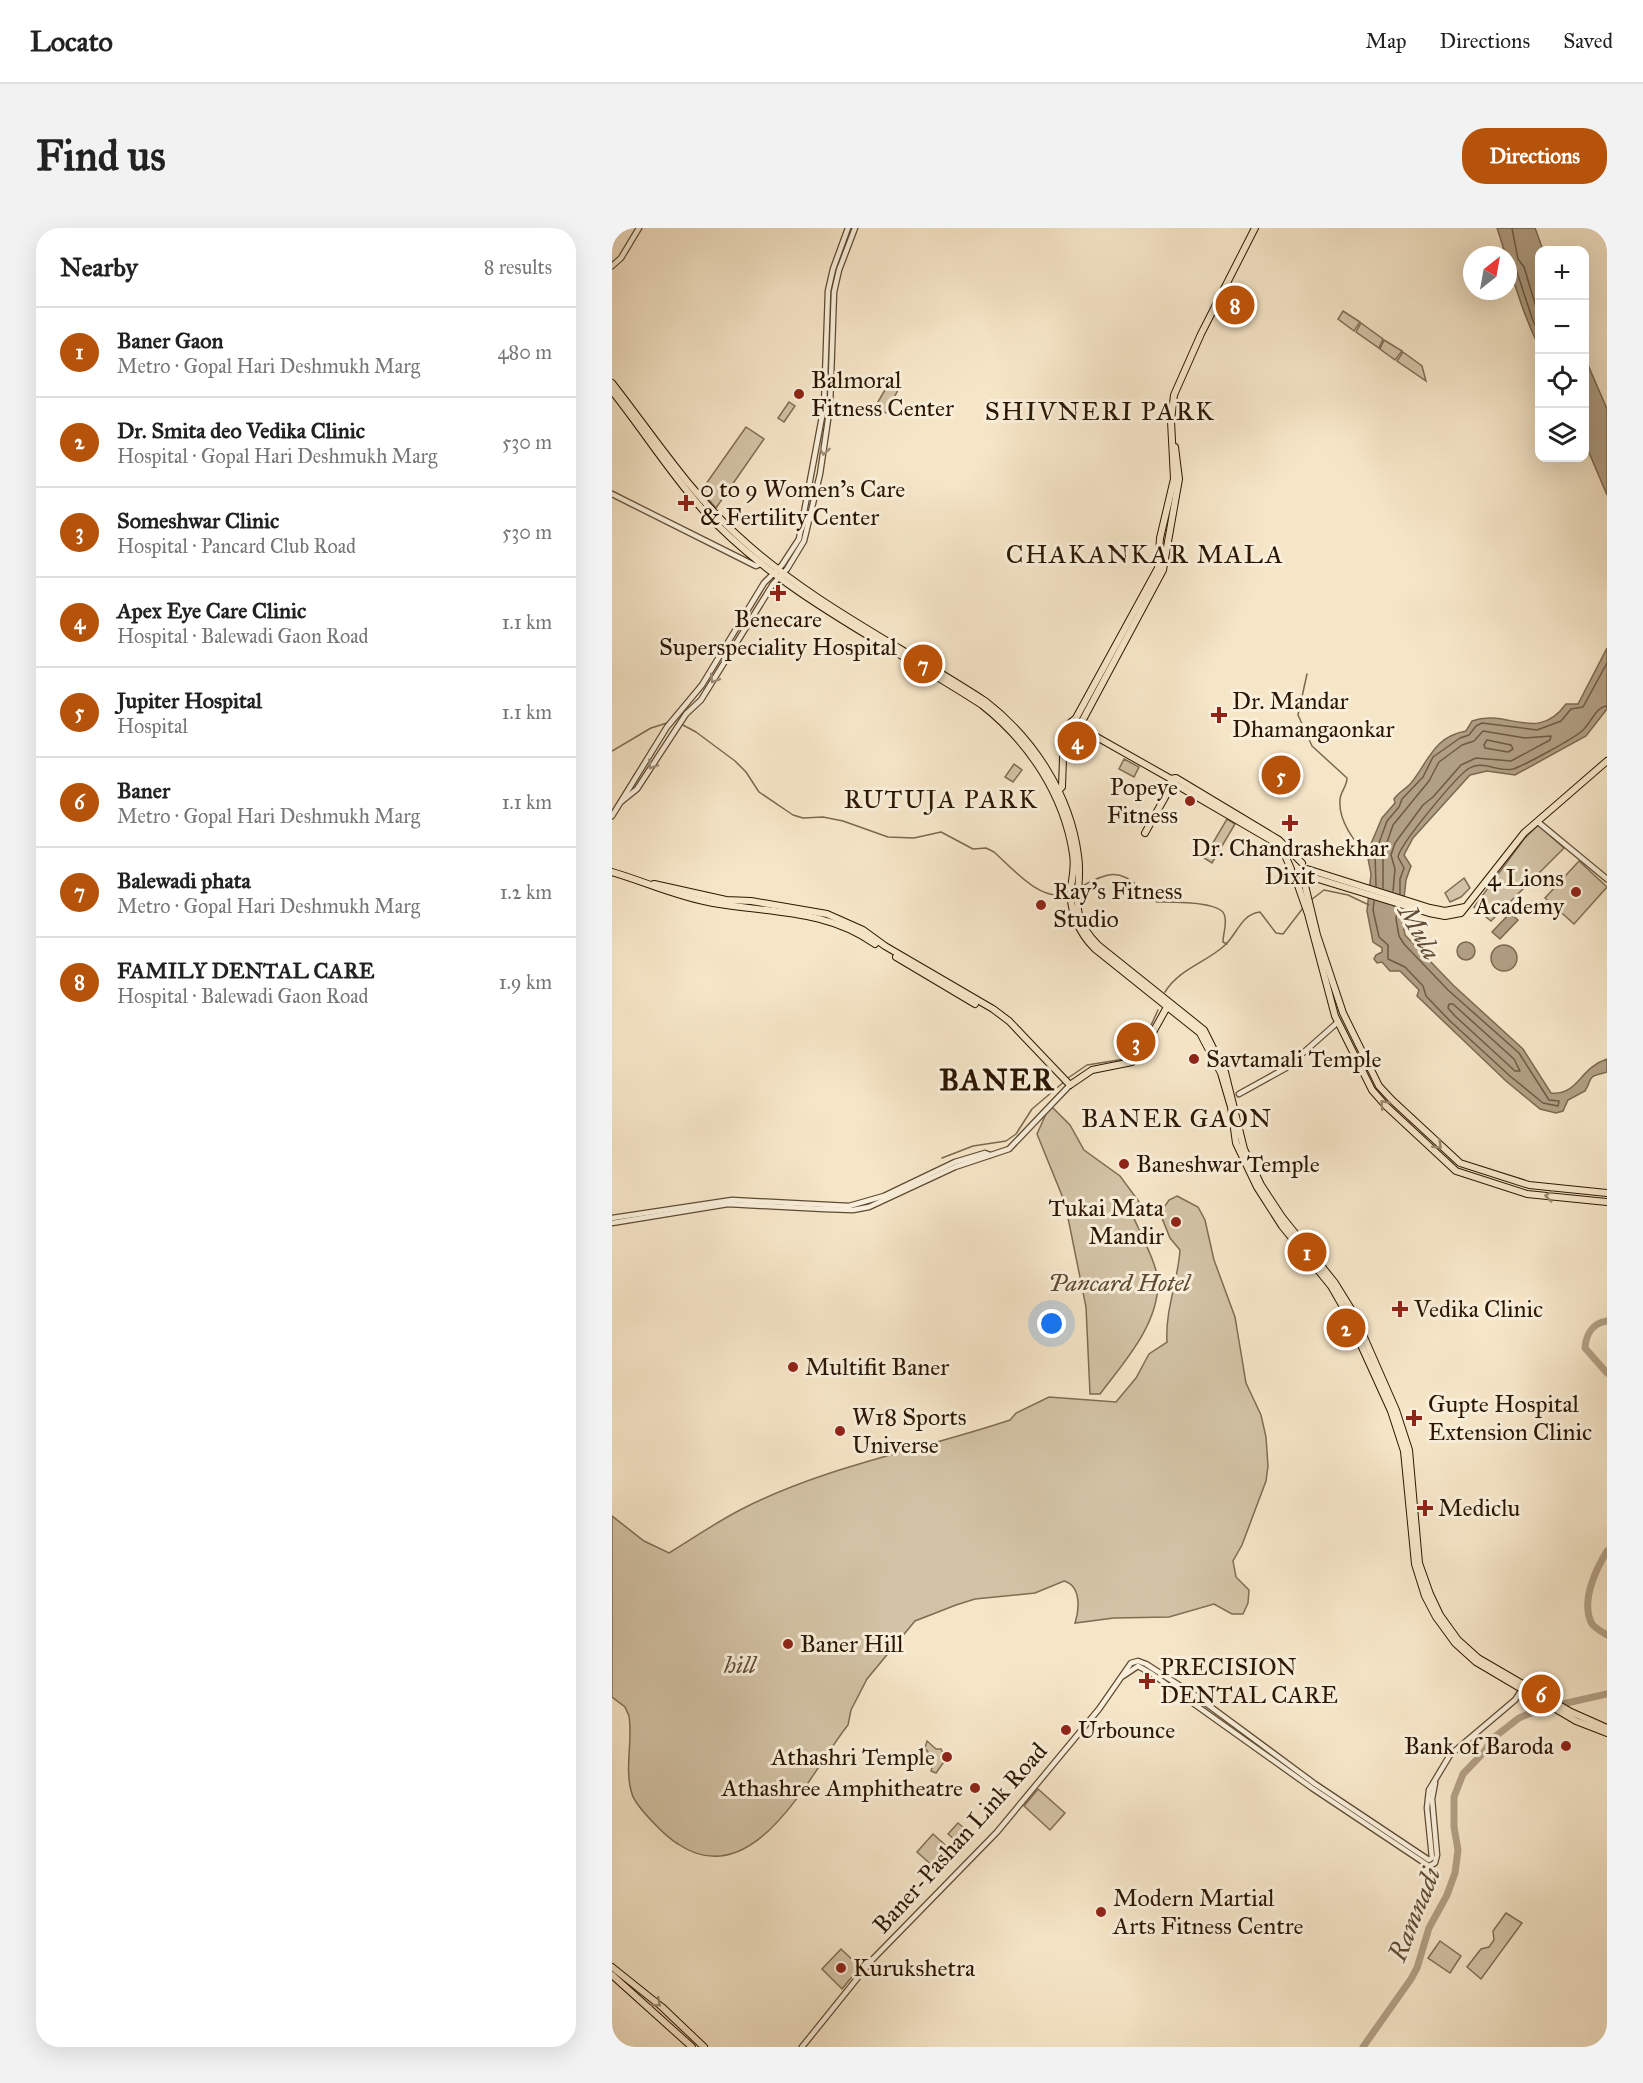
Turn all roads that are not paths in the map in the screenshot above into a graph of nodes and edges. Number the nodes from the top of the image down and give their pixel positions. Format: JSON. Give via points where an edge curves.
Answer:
{"nodes":[{"id":1,"x":639,"y":228,"type":"edge"},
{"id":2,"x":848,"y":228,"type":"edge"},
{"id":3,"x":855,"y":228,"type":"edge"},
{"id":4,"x":1256,"y":228,"type":"edge"},
{"id":5,"x":612,"y":267,"type":"edge"},
{"id":6,"x":830,"y":302,"type":"junction"},
{"id":7,"x":612,"y":383,"type":"edge"},
{"id":8,"x":612,"y":391,"type":"edge"},
{"id":9,"x":612,"y":494,"type":"edge"},
{"id":10,"x":759,"y":561,"type":"junction"},
{"id":11,"x":750,"y":564,"type":"joint"},
{"id":12,"x":778,"y":573,"type":"junction"},
{"id":13,"x":1076,"y":724,"type":"junction"},
{"id":14,"x":1607,"y":761,"type":"edge"},
{"id":15,"x":1173,"y":780,"type":"junction"},
{"id":16,"x":1057,"y":792,"type":"junction"},
{"id":17,"x":622,"y":801,"type":"junction"},
{"id":18,"x":612,"y":816,"type":"edge"},
{"id":19,"x":1538,"y":822,"type":"junction"},
{"id":20,"x":1145,"y":833,"type":"dead end"},
{"id":21,"x":1292,"y":869,"type":"junction"},
{"id":22,"x":1304,"y":871,"type":"junction"},
{"id":23,"x":612,"y":872,"type":"edge"},
{"id":24,"x":1295,"y":877,"type":"junction"},
{"id":25,"x":1607,"y":879,"type":"edge"},
{"id":26,"x":1073,"y":897,"type":"junction"},
{"id":27,"x":1304,"y":898,"type":"junction"},
{"id":28,"x":1314,"y":934,"type":"junction"},
{"id":29,"x":1167,"y":1007,"type":"junction"},
{"id":30,"x":1344,"y":1017,"type":"junction"},
{"id":31,"x":1338,"y":1022,"type":"junction"},
{"id":32,"x":1069,"y":1084,"type":"junction"},
{"id":33,"x":1232,"y":1097,"type":"junction"},
{"id":34,"x":990,"y":1155,"type":"junction"},
{"id":35,"x":1460,"y":1163,"type":"junction"},
{"id":36,"x":1456,"y":1171,"type":"junction"},
{"id":37,"x":1607,"y":1193,"type":"edge"},
{"id":38,"x":1607,"y":1202,"type":"edge"},
{"id":39,"x":612,"y":1218,"type":"edge"},
{"id":40,"x":612,"y":1223,"type":"edge"},
{"id":41,"x":1523,"y":1688,"type":"junction"},
{"id":42,"x":1547,"y":1700,"type":"junction"},
{"id":43,"x":1568,"y":1714,"type":"junction"},
{"id":44,"x":1607,"y":1728,"type":"edge"},
{"id":45,"x":1607,"y":1733,"type":"edge"},
{"id":46,"x":612,"y":1967,"type":"edge"},
{"id":47,"x":612,"y":1975,"type":"edge"},
{"id":48,"x":692,"y":2047,"type":"edge"},
{"id":49,"x":704,"y":2047,"type":"edge"},
{"id":50,"x":802,"y":2047,"type":"edge"}],
"edges":[{"from":1,"to":5,"type":"street"},
{"from":2,"to":6,"type":"street","via":[[833,268]]},
{"from":3,"to":6,"type":"street"},
{"from":4,"to":13,"type":"main road","via":[[1177,398],[1174,428],[1179,479],[1163,570]]},
{"from":6,"to":12,"type":"street","via":[[824,406],[813,471],[801,533]]},
{"from":7,"to":12,"type":"main road","via":[[702,500]]},
{"from":8,"to":10,"type":"main road","via":[[692,497]]},
{"from":9,"to":11,"type":"street"},
{"from":10,"to":11,"type":"main road"},
{"from":10,"to":12,"type":"main road"},
{"from":12,"to":16,"type":"main road","via":[[991,705]]},
{"from":12,"to":17,"type":"street","via":[[764,584],[702,685],[668,726]]},
{"from":12,"to":17,"type":"street","one_way":true,"via":[[701,700],[685,716],[637,789]]},
{"from":13,"to":15,"type":"main road"},
{"from":13,"to":16,"type":"main road","via":[[1066,744],[1063,782]]},
{"from":14,"to":19,"type":"main road"},
{"from":15,"to":20,"type":"main road"},
{"from":15,"to":21,"type":"main road","via":[[1276,843]]},
{"from":15,"to":22,"type":"main road","via":[[1279,840]]},
{"from":16,"to":26,"type":"main road","via":[[1079,857]]},
{"from":17,"to":18,"type":"street"},
{"from":19,"to":22,"type":"main road","via":[[1517,840],[1461,913],[1430,911]]},
{"from":19,"to":25,"type":"street"},
{"from":21,"to":22,"type":"main road","via":[[1294,864]]},
{"from":21,"to":24,"type":"main road"},
{"from":22,"to":24,"type":"main road"},
{"from":22,"to":27,"type":"main road"},
{"from":23,"to":32,"type":"main road","via":[[727,903],[779,905],[848,922],[1009,1021]]},
{"from":24,"to":27,"type":"main road"},
{"from":26,"to":29,"type":"main road","via":[[1075,919],[1089,943]]},
{"from":26,"to":33,"type":"main road","via":[[1096,944],[1200,1024],[1216,1052]]},
{"from":27,"to":28,"type":"main road"},
{"from":28,"to":30,"type":"main road"},
{"from":28,"to":31,"type":"main road"},
{"from":29,"to":32,"type":"main road","via":[[1142,1052],[1132,1062],[1092,1070]]},
{"from":29,"to":33,"type":"main road","via":[[1200,1033]]},
{"from":30,"to":31,"type":"street"},
{"from":30,"to":35,"type":"main road","one_way":true,"via":[[1385,1093]]},
{"from":31,"to":33,"type":"street","via":[[1286,1068]]},
{"from":36,"to":31,"type":"main road","one_way":true,"via":[[1372,1090]]},
{"from":32,"to":34,"type":"street","via":[[1017,1142]]},
{"from":33,"to":41,"type":"main road","via":[[1236,1143],[1257,1187],[1282,1226],[1341,1301],[1391,1411],[1406,1458],[1413,1557],[1427,1602],[1467,1656]]},
{"from":33,"to":42,"type":"main road","via":[[1244,1149],[1261,1185],[1345,1299],[1396,1410],[1411,1458],[1419,1563],[1435,1606],[1471,1652]]},
{"from":34,"to":39,"type":"street","via":[[955,1162],[893,1192],[849,1206],[732,1200]]},
{"from":34,"to":40,"type":"street","via":[[863,1208],[729,1204]]},
{"from":35,"to":36,"type":"main road"},
{"from":35,"to":37,"type":"main road","via":[[1529,1185]]},
{"from":38,"to":36,"type":"main road","one_way":true,"via":[[1527,1194]]},
{"from":41,"to":42,"type":"main road"},
{"from":41,"to":50,"type":"street","name":"Baner-Pashan Link Road","via":[[1515,1700],[1450,1755],[1429,1790],[1429,1860],[1315,1784],[1196,1696],[1142,1666],[1123,1677],[997,1832],[872,1960]]},
{"from":42,"to":43,"type":"main road"},
{"from":43,"to":44,"type":"main road"},
{"from":43,"to":45,"type":"main road"},
{"from":46,"to":49,"type":"main road","one_way":true},
{"from":47,"to":48,"type":"main road"}]}
